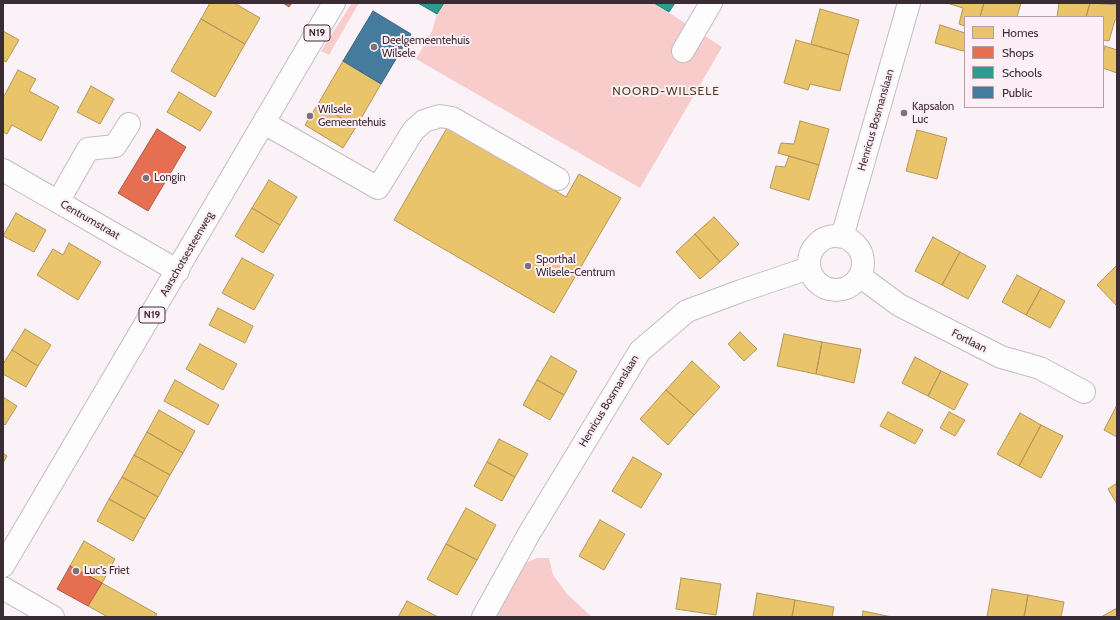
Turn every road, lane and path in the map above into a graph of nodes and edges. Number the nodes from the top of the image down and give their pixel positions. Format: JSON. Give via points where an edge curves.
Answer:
{"nodes":[{"id":1,"x":334,"y":3,"type":"edge"},
{"id":2,"x":711,"y":3,"type":"edge"},
{"id":3,"x":909,"y":3,"type":"edge"},
{"id":4,"x":683,"y":51,"type":"dead end"},
{"id":5,"x":264,"y":123,"type":"junction"},
{"id":6,"x":129,"y":124,"type":"dead end"},
{"id":7,"x":3,"y":170,"type":"edge"},
{"id":8,"x":558,"y":179,"type":"dead end"},
{"id":9,"x":58,"y":202,"type":"junction"},
{"id":10,"x":842,"y":237,"type":"junction"},
{"id":11,"x":808,"y":268,"type":"junction"},
{"id":12,"x":178,"y":271,"type":"junction"},
{"id":13,"x":861,"y":277,"type":"junction"},
{"id":14,"x":1084,"y":392,"type":"dead end"},
{"id":15,"x":3,"y":566,"type":"edge"},
{"id":16,"x":3,"y":588,"type":"edge"},
{"id":17,"x":53,"y":617,"type":"edge"},
{"id":18,"x":483,"y":617,"type":"edge"}],
"edges":[{"from":1,"to":5,"type":"street","name":"Aarschotsesteenweg","number":"N19"},
{"from":2,"to":4,"type":"street"},
{"from":3,"to":10,"type":"street","name":"Henricus Bosmanslaan"},
{"from":5,"to":8,"type":"street","via":[[378,188],[413,130],[424,121],[440,116],[452,118]]},
{"from":5,"to":12,"type":"street","name":"Aarschotsesteenweg","number":"N19"},
{"from":6,"to":9,"type":"street","via":[[115,146],[88,149]]},
{"from":7,"to":9,"type":"street","name":"Centrumstraat"},
{"from":9,"to":12,"type":"street","name":"Centrumstraat"},
{"from":10,"to":11,"type":"street","via":[[825,238],[817,243],[812,250]]},
{"from":10,"to":13,"type":"street","via":[[851,241],[861,255]]},
{"from":11,"to":13,"type":"street","via":[[817,283],[833,290],[842,290]]},
{"from":11,"to":18,"type":"street","name":"Henricus Bosmanslaan","via":[[740,290],[687,311],[640,350],[530,532]]},
{"from":12,"to":15,"type":"street","name":"Aarschotsesteenweg","number":"N19"},
{"from":13,"to":14,"type":"street","name":"Fortlaan","via":[[899,305],[1001,357],[1040,368]]},
{"from":16,"to":17,"type":"street"}]}
